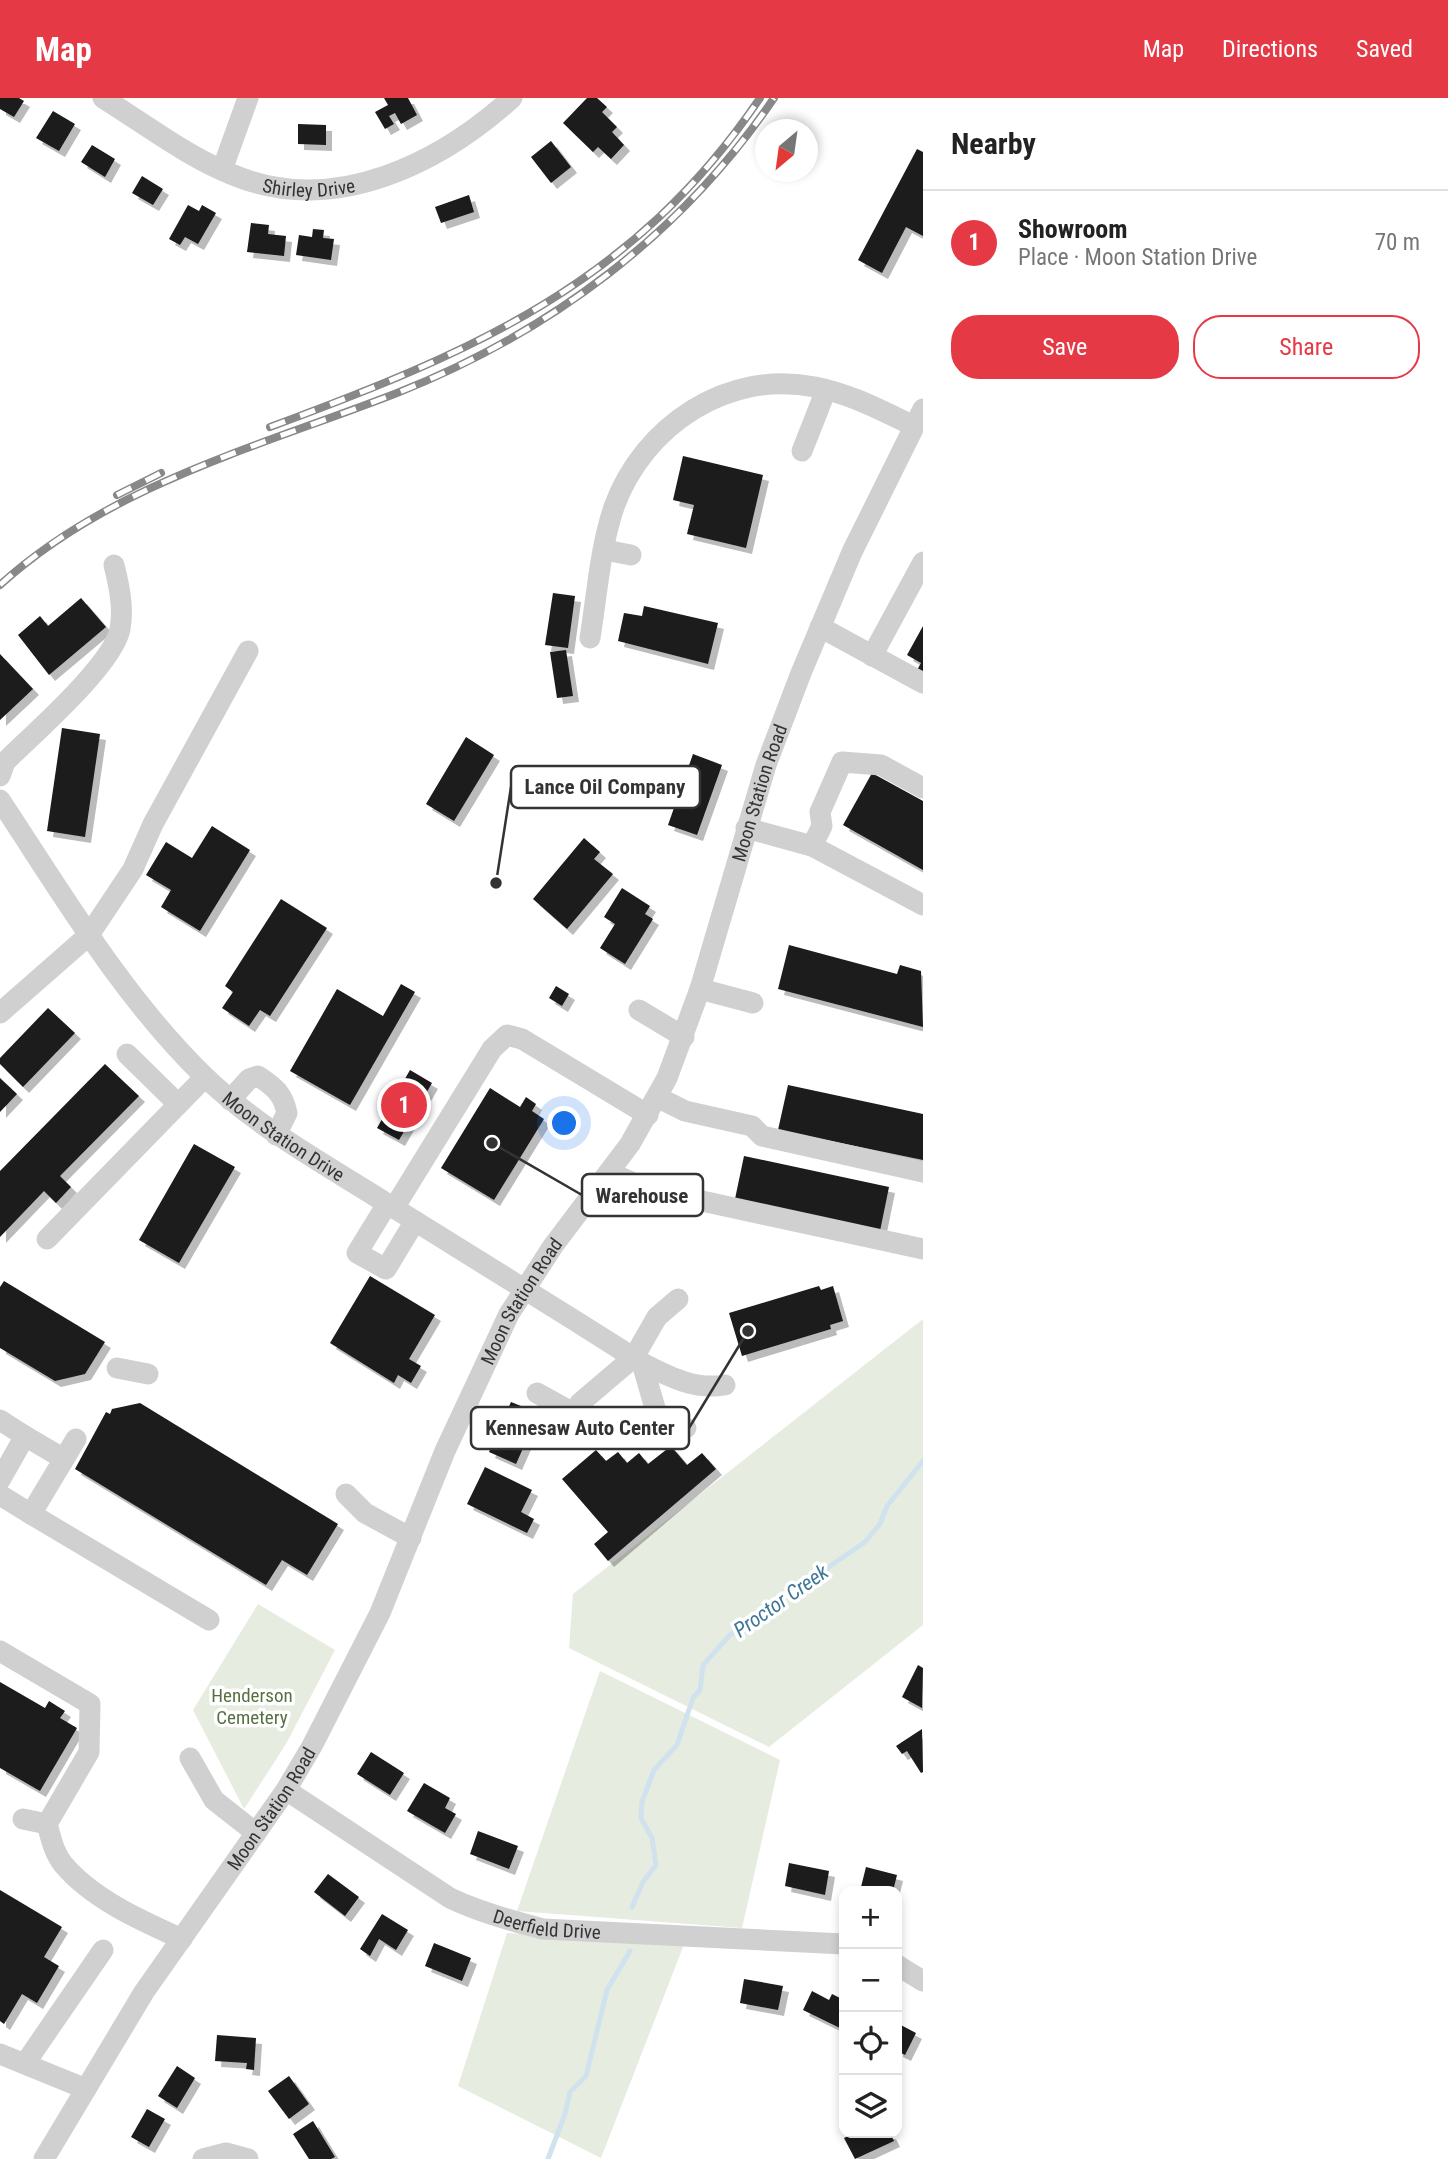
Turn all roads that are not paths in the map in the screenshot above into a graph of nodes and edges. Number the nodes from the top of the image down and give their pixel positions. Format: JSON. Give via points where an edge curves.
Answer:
{"nodes":[{"id":1,"x":103,"y":98,"type":"edge"},
{"id":2,"x":248,"y":98,"type":"edge"},
{"id":3,"x":512,"y":98,"type":"edge"},
{"id":4,"x":222,"y":170,"type":"junction"},
{"id":5,"x":826,"y":390,"type":"junction"},
{"id":6,"x":920,"y":418,"type":"edge"},
{"id":7,"x":802,"y":451,"type":"dead end"},
{"id":8,"x":605,"y":550,"type":"junction"},
{"id":9,"x":631,"y":555,"type":"dead end"},
{"id":10,"x":923,"y":562,"type":"edge"},
{"id":11,"x":114,"y":565,"type":"dead end"},
{"id":12,"x":820,"y":627,"type":"junction"},
{"id":13,"x":590,"y":638,"type":"dead end"},
{"id":14,"x":248,"y":651,"type":"dead end"},
{"id":15,"x":872,"y":656,"type":"junction"},
{"id":16,"x":923,"y":683,"type":"edge"},
{"id":17,"x":0,"y":776,"type":"edge"},
{"id":18,"x":923,"y":788,"type":"edge"},
{"id":19,"x":0,"y":800,"type":"edge"},
{"id":20,"x":746,"y":828,"type":"junction"},
{"id":21,"x":811,"y":846,"type":"junction"},
{"id":22,"x":923,"y":905,"type":"edge"},
{"id":23,"x":89,"y":936,"type":"junction"},
{"id":24,"x":700,"y":989,"type":"junction"},
{"id":25,"x":753,"y":1003,"type":"dead end"},
{"id":26,"x":639,"y":1010,"type":"dead end"},
{"id":27,"x":0,"y":1013,"type":"edge"},
{"id":28,"x":684,"y":1037,"type":"junction"},
{"id":29,"x":127,"y":1054,"type":"dead end"},
{"id":30,"x":205,"y":1077,"type":"junction"},
{"id":31,"x":230,"y":1100,"type":"junction"},
{"id":32,"x":178,"y":1104,"type":"junction"},
{"id":33,"x":652,"y":1106,"type":"junction"},
{"id":34,"x":276,"y":1135,"type":"junction"},
{"id":35,"x":609,"y":1172,"type":"junction"},
{"id":36,"x":923,"y":1172,"type":"edge"},
{"id":37,"x":390,"y":1206,"type":"junction"},
{"id":38,"x":415,"y":1221,"type":"junction"},
{"id":39,"x":47,"y":1239,"type":"dead end"},
{"id":40,"x":923,"y":1249,"type":"edge"},
{"id":41,"x":525,"y":1288,"type":"junction"},
{"id":42,"x":678,"y":1299,"type":"dead end"},
{"id":43,"x":638,"y":1360,"type":"junction"},
{"id":44,"x":117,"y":1368,"type":"dead end"},
{"id":45,"x":148,"y":1374,"type":"dead end"},
{"id":46,"x":725,"y":1385,"type":"dead end"},
{"id":47,"x":537,"y":1393,"type":"dead end"},
{"id":48,"x":574,"y":1413,"type":"junction"},
{"id":49,"x":0,"y":1420,"type":"edge"},
{"id":50,"x":595,"y":1425,"type":"dead end"},
{"id":51,"x":686,"y":1428,"type":"dead end"},
{"id":52,"x":25,"y":1436,"type":"junction"},
{"id":53,"x":76,"y":1440,"type":"dead end"},
{"id":54,"x":64,"y":1459,"type":"junction"},
{"id":55,"x":0,"y":1480,"type":"edge"},
{"id":56,"x":346,"y":1494,"type":"dead end"},
{"id":57,"x":0,"y":1496,"type":"edge"},
{"id":58,"x":31,"y":1514,"type":"junction"},
{"id":59,"x":411,"y":1538,"type":"junction"},
{"id":60,"x":209,"y":1620,"type":"dead end"},
{"id":61,"x":0,"y":1651,"type":"edge"},
{"id":62,"x":190,"y":1758,"type":"dead end"},
{"id":63,"x":286,"y":1790,"type":"junction"},
{"id":64,"x":23,"y":1819,"type":"dead end"},
{"id":65,"x":47,"y":1824,"type":"junction"},
{"id":66,"x":256,"y":1833,"type":"junction"},
{"id":67,"x":182,"y":1939,"type":"junction"},
{"id":68,"x":839,"y":1944,"type":"edge"},
{"id":69,"x":103,"y":1950,"type":"dead end"},
{"id":70,"x":902,"y":1968,"type":"edge"},
{"id":71,"x":923,"y":1981,"type":"edge"},
{"id":72,"x":0,"y":2054,"type":"edge"},
{"id":73,"x":26,"y":2062,"type":"junction"},
{"id":74,"x":86,"y":2089,"type":"junction"},
{"id":75,"x":44,"y":2159,"type":"edge"},
{"id":76,"x":203,"y":2159,"type":"edge"},
{"id":77,"x":248,"y":2159,"type":"edge"}],
"edges":[{"from":1,"to":4,"type":"street","name":"Shirley Drive"},
{"from":2,"to":4,"type":"street"},
{"from":3,"to":4,"type":"street","name":"Shirley Drive","via":[[423,162],[358,185],[282,189]]},
{"from":5,"to":6,"type":"street"},
{"from":5,"to":7,"type":"street"},
{"from":5,"to":8,"type":"street","via":[[797,384],[757,386],[713,398],[687,414],[637,460],[614,509]]},
{"from":6,"to":12,"type":"street","name":"Moon Station Road","via":[[852,552]]},
{"from":8,"to":9,"type":"street"},
{"from":8,"to":13,"type":"street"},
{"from":10,"to":15,"type":"street"},
{"from":11,"to":17,"type":"street","via":[[120,590],[120,630],[106,659],[5,762]]},
{"from":12,"to":15,"type":"street"},
{"from":12,"to":20,"type":"street","name":"Moon Station Road"},
{"from":14,"to":23,"type":"street","via":[[133,869]]},
{"from":15,"to":16,"type":"street"},
{"from":18,"to":21,"type":"street","via":[[881,765],[842,762]]},
{"from":19,"to":23,"type":"street","name":"Moon Station Drive"},
{"from":20,"to":21,"type":"street"},
{"from":20,"to":24,"type":"street","name":"Moon Station Road"},
{"from":21,"to":22,"type":"street"},
{"from":23,"to":27,"type":"street"},
{"from":23,"to":30,"type":"street","name":"Moon Station Drive","via":[[170,1042]]},
{"from":24,"to":25,"type":"street"},
{"from":24,"to":28,"type":"street","name":"Moon Station Road"},
{"from":26,"to":28,"type":"street"},
{"from":28,"to":33,"type":"street","name":"Moon Station Road"},
{"from":29,"to":32,"type":"street"},
{"from":30,"to":31,"type":"street","name":"Moon Station Drive"},
{"from":30,"to":32,"type":"street"},
{"from":31,"to":34,"type":"street","name":"Moon Station Drive"},
{"from":31,"to":34,"type":"street","via":[[250,1079],[258,1076],[270,1083],[283,1096],[288,1113]]},
{"from":32,"to":39,"type":"street"},
{"from":33,"to":35,"type":"street","name":"Moon Station Road"},
{"from":33,"to":36,"type":"street","via":[[752,1126],[762,1136]]},
{"from":33,"to":37,"type":"street","via":[[508,1035],[492,1049]]},
{"from":34,"to":37,"type":"street","name":"Moon Station Drive"},
{"from":35,"to":40,"type":"street","via":[[647,1189]]},
{"from":35,"to":41,"type":"street","name":"Moon Station Road"},
{"from":37,"to":38,"type":"street","name":"Moon Station Drive"},
{"from":37,"to":38,"type":"street","via":[[357,1253],[386,1269]]},
{"from":38,"to":41,"type":"street","name":"Moon Station Drive"},
{"from":41,"to":43,"type":"street","name":"Moon Station Drive"},
{"from":41,"to":59,"type":"street","name":"Moon Station Road","via":[[476,1382]]},
{"from":42,"to":43,"type":"street","via":[[657,1317]]},
{"from":43,"to":46,"type":"street","name":"Moon Station Drive","via":[[676,1380],[705,1388]]},
{"from":43,"to":48,"type":"street","via":[[580,1403]]},
{"from":43,"to":51,"type":"street","via":[[659,1422]]},
{"from":44,"to":45,"type":"street"},
{"from":47,"to":48,"type":"street"},
{"from":48,"to":50,"type":"street"},
{"from":49,"to":52,"type":"street"},
{"from":52,"to":54,"type":"street"},
{"from":52,"to":55,"type":"street"},
{"from":53,"to":54,"type":"street"},
{"from":54,"to":58,"type":"street"},
{"from":56,"to":59,"type":"street","via":[[365,1513]]},
{"from":57,"to":58,"type":"street"},
{"from":58,"to":60,"type":"street"},
{"from":59,"to":63,"type":"street","name":"Moon Station Road","via":[[360,1654]]},
{"from":61,"to":65,"type":"street","via":[[90,1704],[89,1752]]},
{"from":62,"to":66,"type":"street","via":[[214,1800]]},
{"from":63,"to":66,"type":"street","name":"Moon Station Road"},
{"from":63,"to":68,"type":"street","name":"Deerfield Drive","via":[[450,1898],[530,1926]]},
{"from":64,"to":65,"type":"street"},
{"from":65,"to":67,"type":"street","via":[[62,1863],[78,1880],[146,1923]]},
{"from":66,"to":67,"type":"street","name":"Moon Station Road"},
{"from":67,"to":74,"type":"street","name":"Moon Station Road"},
{"from":69,"to":73,"type":"street"},
{"from":70,"to":71,"type":"street"},
{"from":72,"to":73,"type":"street"},
{"from":73,"to":74,"type":"street"},
{"from":74,"to":75,"type":"street","name":"Moon Station Road"},
{"from":76,"to":77,"type":"street","via":[[226,2153]]}]}
